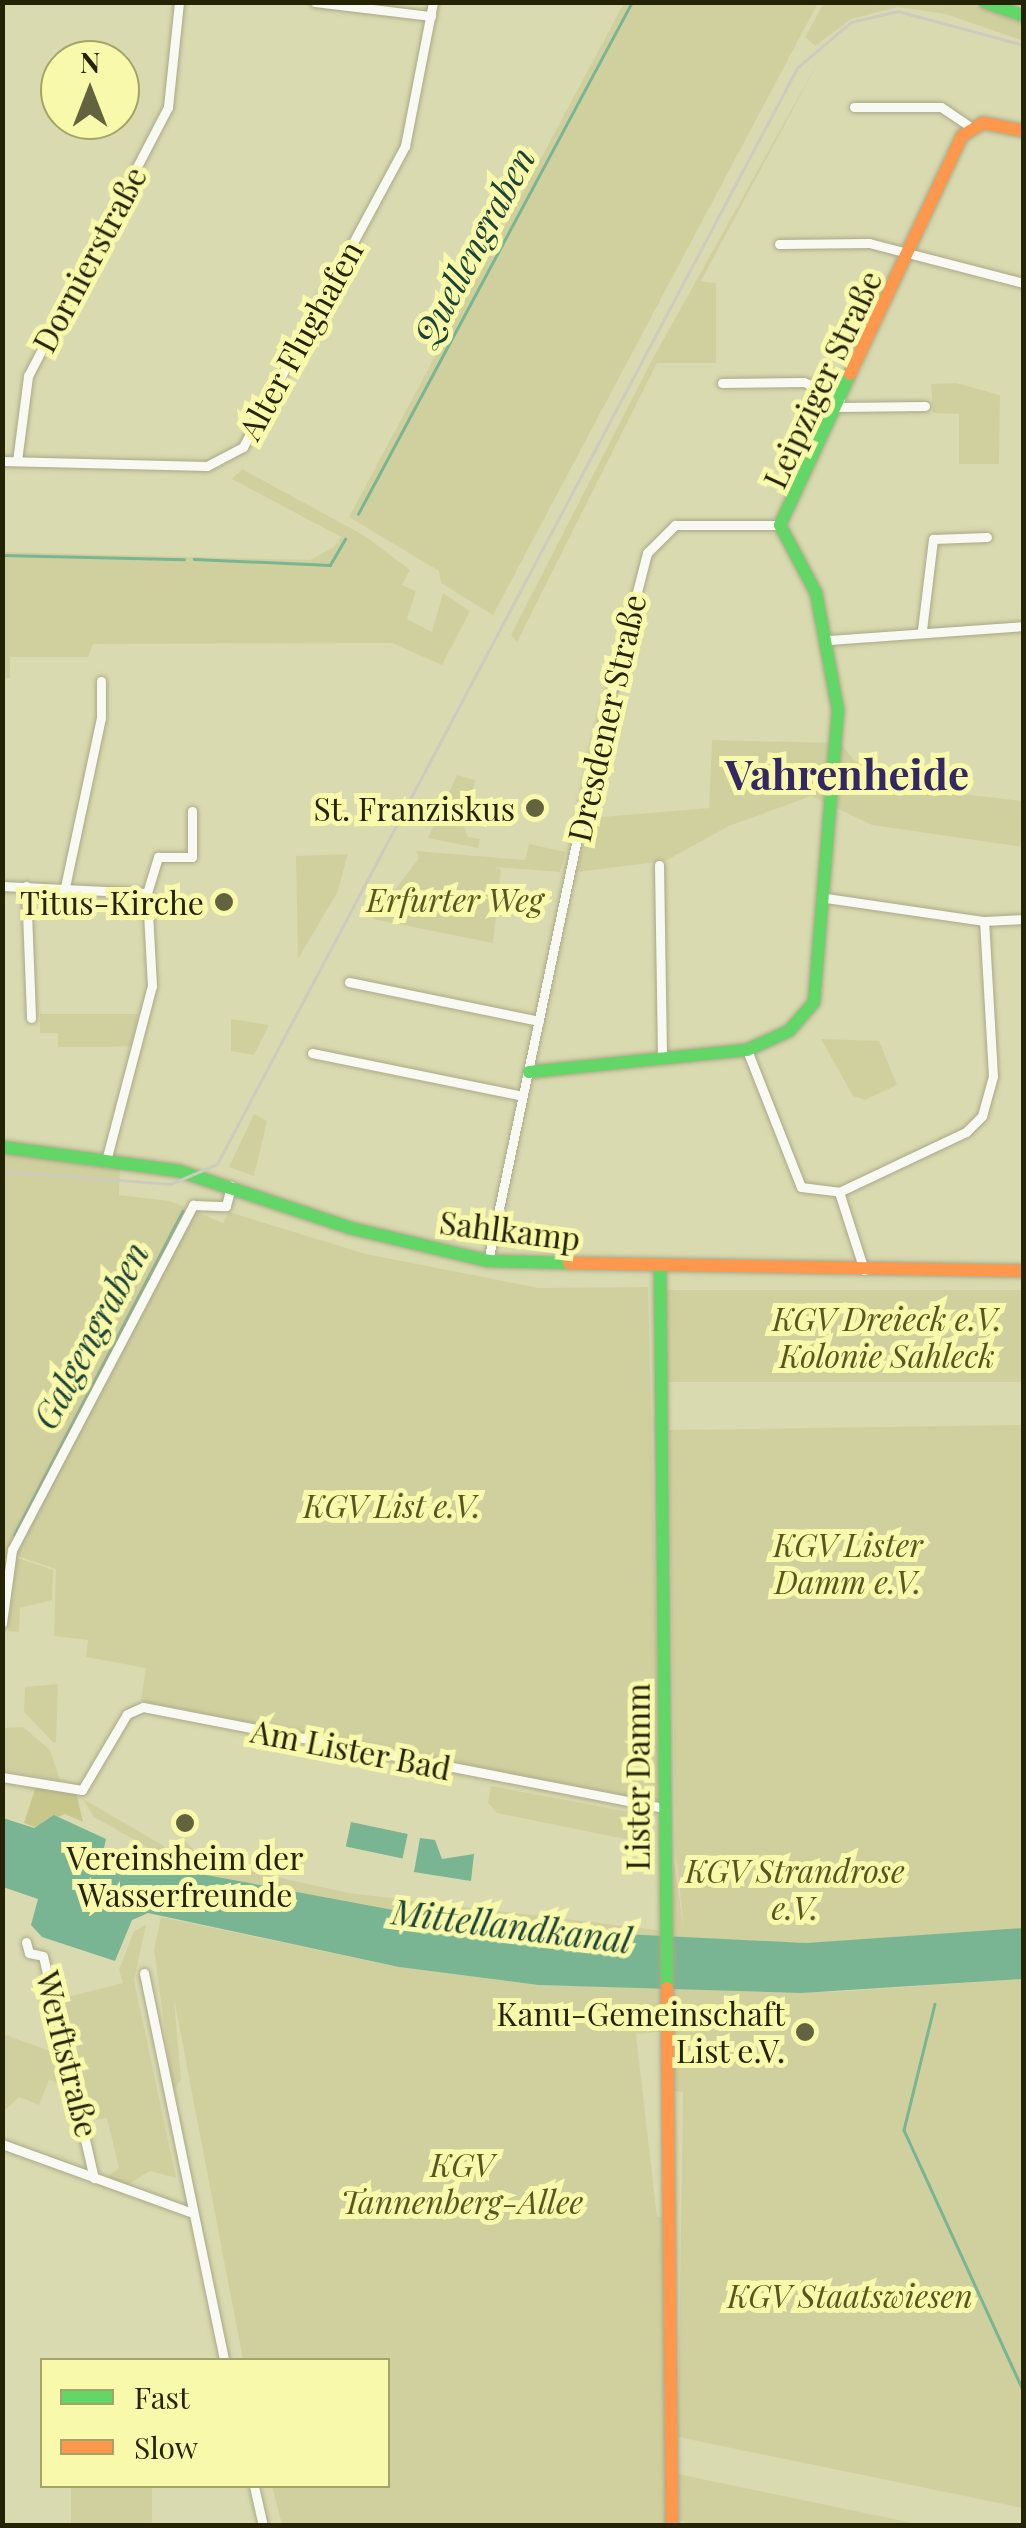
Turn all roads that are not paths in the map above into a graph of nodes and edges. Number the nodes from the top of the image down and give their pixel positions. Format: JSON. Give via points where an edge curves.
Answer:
{"nodes":[{"id":1,"x":179,"y":2,"type":"edge"},
{"id":2,"x":315,"y":2,"type":"edge"},
{"id":3,"x":433,"y":2,"type":"edge"},
{"id":4,"x":986,"y":2,"type":"edge"},
{"id":5,"x":431,"y":16,"type":"junction"},
{"id":6,"x":1024,"y":16,"type":"edge"},
{"id":7,"x":854,"y":107,"type":"dead end"},
{"id":8,"x":971,"y":127,"type":"junction"},
{"id":9,"x":1024,"y":132,"type":"edge"},
{"id":10,"x":779,"y":244,"type":"dead end"},
{"id":11,"x":909,"y":259,"type":"junction"},
{"id":12,"x":1024,"y":283,"type":"edge"},
{"id":13,"x":722,"y":383,"type":"dead end"},
{"id":14,"x":841,"y":404,"type":"junction"},
{"id":15,"x":925,"y":406,"type":"dead end"},
{"id":16,"x":17,"y":460,"type":"junction"},
{"id":17,"x":2,"y":461,"type":"edge"},
{"id":18,"x":780,"y":524,"type":"junction"},
{"id":19,"x":987,"y":537,"type":"dead end"},
{"id":20,"x":1024,"y":626,"type":"edge"},
{"id":21,"x":922,"y":630,"type":"junction"},
{"id":22,"x":830,"y":640,"type":"junction"},
{"id":23,"x":101,"y":682,"type":"dead end"},
{"id":24,"x":192,"y":811,"type":"dead end"},
{"id":25,"x":659,"y":865,"type":"dead end"},
{"id":26,"x":2,"y":886,"type":"edge"},
{"id":27,"x":26,"y":886,"type":"junction"},
{"id":28,"x":65,"y":887,"type":"junction"},
{"id":29,"x":147,"y":893,"type":"junction"},
{"id":30,"x":826,"y":898,"type":"junction"},
{"id":31,"x":1024,"y":919,"type":"edge"},
{"id":32,"x":984,"y":921,"type":"junction"},
{"id":33,"x":350,"y":982,"type":"dead end"},
{"id":34,"x":30,"y":1018,"type":"dead end"},
{"id":35,"x":539,"y":1021,"type":"junction"},
{"id":36,"x":747,"y":1050,"type":"junction"},
{"id":37,"x":312,"y":1052,"type":"dead end"},
{"id":38,"x":662,"y":1058,"type":"junction"},
{"id":39,"x":529,"y":1072,"type":"junction"},
{"id":40,"x":523,"y":1096,"type":"junction"},
{"id":41,"x":2,"y":1147,"type":"edge"},
{"id":42,"x":106,"y":1157,"type":"junction"},
{"id":43,"x":232,"y":1186,"type":"junction"},
{"id":44,"x":839,"y":1192,"type":"junction"},
{"id":45,"x":488,"y":1261,"type":"junction"},
{"id":46,"x":660,"y":1268,"type":"junction"},
{"id":47,"x":864,"y":1270,"type":"junction"},
{"id":48,"x":1024,"y":1271,"type":"edge"},
{"id":49,"x":2,"y":1623,"type":"edge"},
{"id":50,"x":2,"y":1777,"type":"edge"},
{"id":51,"x":664,"y":1808,"type":"junction"},
{"id":52,"x":26,"y":1942,"type":"dead end"},
{"id":53,"x":144,"y":1973,"type":"dead end"},
{"id":54,"x":2,"y":2144,"type":"edge"},
{"id":55,"x":94,"y":2178,"type":"junction"},
{"id":56,"x":190,"y":2212,"type":"junction"},
{"id":57,"x":224,"y":2358,"type":"edge"},
{"id":58,"x":254,"y":2488,"type":"edge"},
{"id":59,"x":263,"y":2526,"type":"edge"},
{"id":60,"x":672,"y":2526,"type":"edge"}],
"edges":[{"from":1,"to":16,"type":"street","name":"Dornierstraße","via":[[168,107],[28,376]]},
{"from":2,"to":5,"type":"street"},
{"from":3,"to":5,"type":"street","name":"Alter Flughafen"},
{"from":4,"to":6,"type":"street"},
{"from":5,"to":16,"type":"street","name":"Alter Flughafen","via":[[405,146],[244,447],[207,466]]},
{"from":7,"to":8,"type":"street","via":[[941,108]]},
{"from":8,"to":9,"type":"street"},
{"from":8,"to":11,"type":"street","name":"Leipziger Straße"},
{"from":10,"to":11,"type":"street","via":[[869,243]]},
{"from":11,"to":12,"type":"street"},
{"from":11,"to":14,"type":"street","name":"Leipziger Straße"},
{"from":13,"to":14,"type":"street","via":[[804,382]]},
{"from":14,"to":15,"type":"street"},
{"from":14,"to":18,"type":"street","name":"Leipziger Straße"},
{"from":16,"to":17,"type":"street","name":"Alter Flughafen"},
{"from":18,"to":22,"type":"street","name":"Leipziger Straße","via":[[796,545]]},
{"from":18,"to":35,"type":"street","name":"Dresdener Straße","via":[[675,525],[647,553],[594,758]]},
{"from":19,"to":21,"type":"street","via":[[933,539]]},
{"from":20,"to":21,"type":"street"},
{"from":21,"to":22,"type":"street"},
{"from":22,"to":30,"type":"street","name":"Leipziger Straße","via":[[838,710]]},
{"from":23,"to":28,"type":"street","via":[[102,718]]},
{"from":24,"to":29,"type":"street","via":[[192,857],[158,858]]},
{"from":25,"to":38,"type":"street"},
{"from":26,"to":27,"type":"street"},
{"from":27,"to":28,"type":"street"},
{"from":27,"to":34,"type":"street"},
{"from":28,"to":29,"type":"street"},
{"from":29,"to":42,"type":"street","via":[[152,986]]},
{"from":30,"to":32,"type":"street"},
{"from":30,"to":36,"type":"street","name":"Leipziger Straße","via":[[814,1002],[783,1035]]},
{"from":31,"to":32,"type":"street"},
{"from":32,"to":44,"type":"street","via":[[993,1076],[982,1116],[966,1132]]},
{"from":33,"to":35,"type":"street"},
{"from":35,"to":39,"type":"street","name":"Dresdener Straße"},
{"from":36,"to":38,"type":"street","name":"Leipziger Straße"},
{"from":36,"to":44,"type":"street","via":[[801,1187]]},
{"from":37,"to":40,"type":"street"},
{"from":38,"to":39,"type":"street","name":"Leipziger Straße"},
{"from":39,"to":40,"type":"street","name":"Dresdener Straße"},
{"from":40,"to":45,"type":"street","name":"Dresdener Straße"},
{"from":41,"to":42,"type":"street","name":"Sahlkamp"},
{"from":42,"to":43,"type":"street","name":"Sahlkamp"},
{"from":43,"to":45,"type":"street","name":"Sahlkamp","via":[[350,1228]]},
{"from":43,"to":49,"type":"street","via":[[226,1206],[193,1204],[12,1550]]},
{"from":44,"to":47,"type":"street"},
{"from":45,"to":46,"type":"street","name":"Sahlkamp"},
{"from":46,"to":47,"type":"street","name":"Sahlkamp"},
{"from":46,"to":51,"type":"street","name":"Lister Damm"},
{"from":47,"to":48,"type":"street","name":"Sahlkamp"},
{"from":50,"to":51,"type":"street","name":"Am Lister Bad","via":[[82,1790],[127,1714],[142,1707]]},
{"from":51,"to":60,"type":"street","name":"Lister Damm"},
{"from":52,"to":55,"type":"street","name":"Werftstraße","via":[[28,1952],[44,1956]]},
{"from":53,"to":56,"type":"street"},
{"from":54,"to":55,"type":"street"},
{"from":55,"to":56,"type":"street"},
{"from":56,"to":57,"type":"street"},
{"from":58,"to":59,"type":"street"}]}
